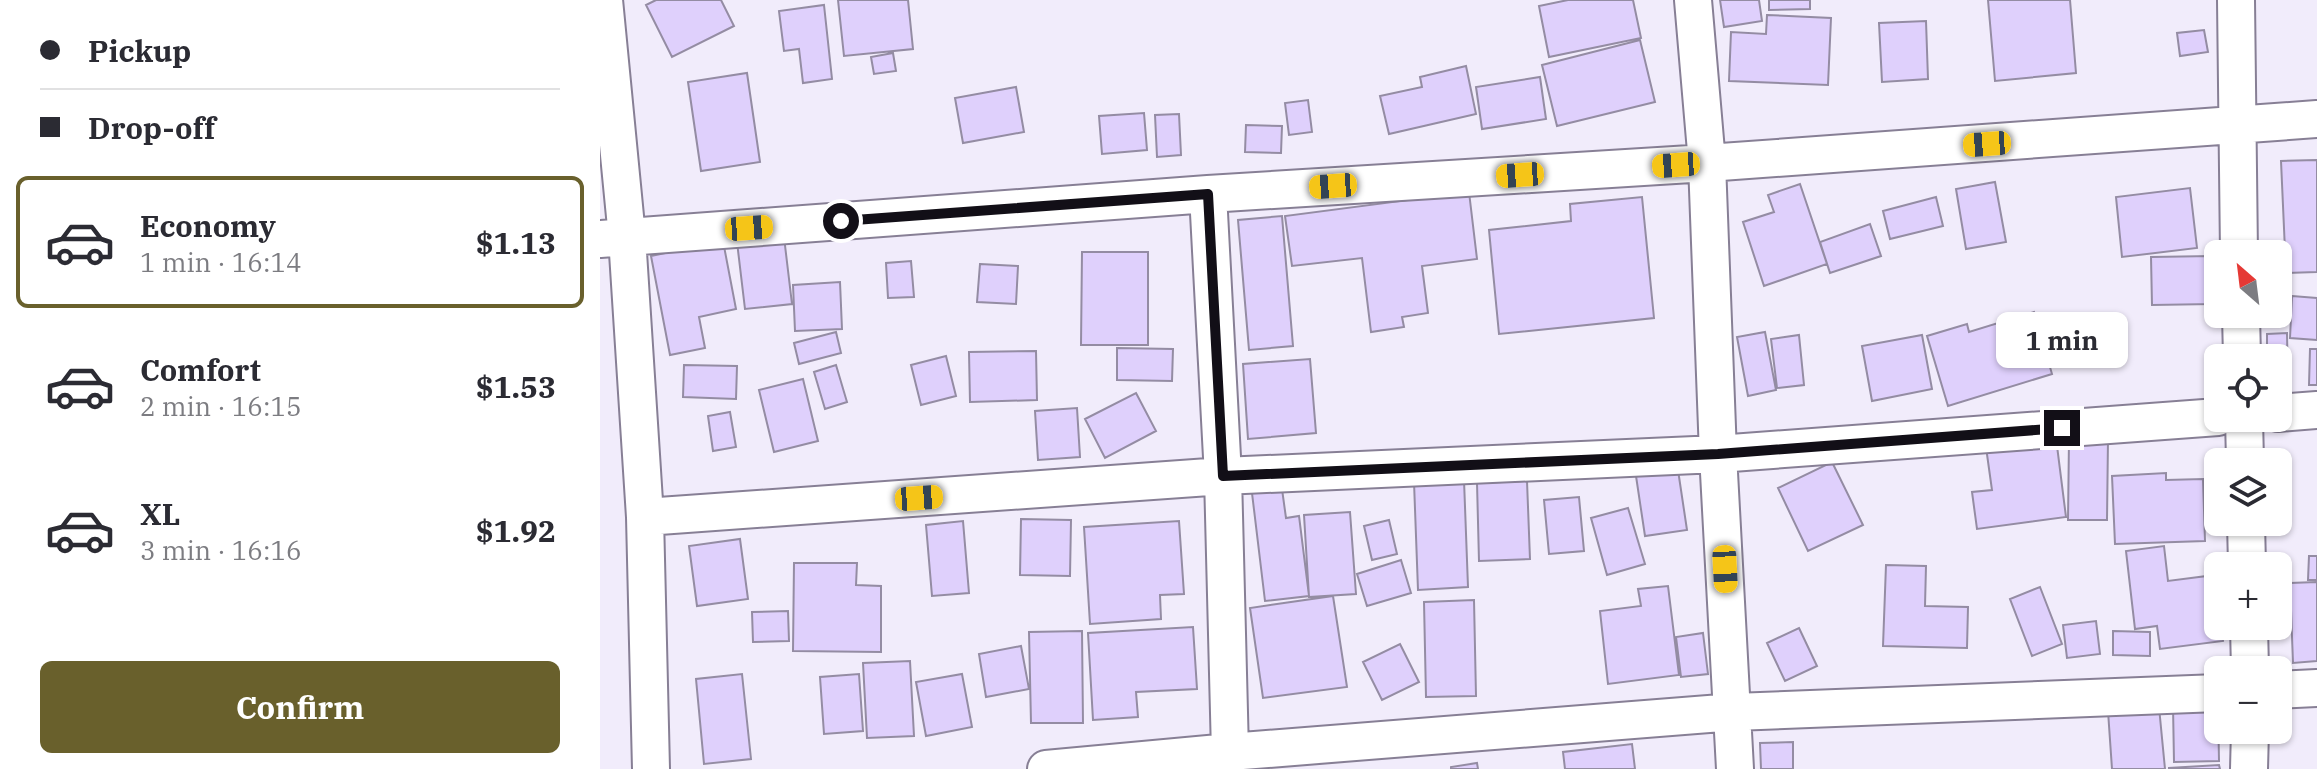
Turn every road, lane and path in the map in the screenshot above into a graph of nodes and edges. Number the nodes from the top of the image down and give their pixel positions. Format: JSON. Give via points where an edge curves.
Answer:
{"nodes":[{"id":1,"x":604,"y":0,"type":"edge"},
{"id":2,"x":1693,"y":0,"type":"edge"},
{"id":3,"x":2236,"y":0,"type":"edge"},
{"id":4,"x":2317,"y":119,"type":"edge"},
{"id":5,"x":2236,"y":126,"type":"junction"},
{"id":6,"x":1707,"y":163,"type":"junction"},
{"id":7,"x":1208,"y":194,"type":"junction"},
{"id":8,"x":613,"y":238,"type":"edge"},
{"id":9,"x":2239,"y":240,"type":"edge"},
{"id":10,"x":2317,"y":410,"type":"edge"},
{"id":11,"x":2292,"y":412,"type":"edge"},
{"id":12,"x":2204,"y":418,"type":"edge"},
{"id":13,"x":1718,"y":454,"type":"junction"},
{"id":14,"x":1223,"y":476,"type":"junction"},
{"id":15,"x":645,"y":517,"type":"junction"},
{"id":16,"x":2317,"y":688,"type":"edge"},
{"id":17,"x":2292,"y":689,"type":"edge"},
{"id":18,"x":2204,"y":694,"type":"edge"},
{"id":19,"x":1734,"y":712,"type":"junction"},
{"id":20,"x":2250,"y":744,"type":"edge"},
{"id":21,"x":1230,"y":752,"type":"junction"},
{"id":22,"x":651,"y":769,"type":"edge"},
{"id":23,"x":1046,"y":769,"type":"edge"},
{"id":24,"x":1735,"y":769,"type":"edge"},
{"id":25,"x":2249,"y":769,"type":"edge"}],
"edges":[{"from":1,"to":8,"type":"street"},
{"from":2,"to":6,"type":"street"},
{"from":3,"to":5,"type":"street"},
{"from":4,"to":5,"type":"street"},
{"from":5,"to":6,"type":"street"},
{"from":5,"to":9,"type":"street"},
{"from":6,"to":7,"type":"street"},
{"from":6,"to":13,"type":"street"},
{"from":7,"to":8,"type":"street"},
{"from":7,"to":14,"type":"street"},
{"from":8,"to":15,"type":"street"},
{"from":10,"to":11,"type":"street"},
{"from":12,"to":13,"type":"street"},
{"from":13,"to":14,"type":"street"},
{"from":13,"to":19,"type":"street"},
{"from":14,"to":15,"type":"street"},
{"from":14,"to":21,"type":"street"},
{"from":15,"to":22,"type":"street"},
{"from":16,"to":17,"type":"street"},
{"from":18,"to":19,"type":"street"},
{"from":19,"to":21,"type":"street"},
{"from":19,"to":24,"type":"street"},
{"from":20,"to":25,"type":"street"},
{"from":21,"to":23,"type":"street"}]}
